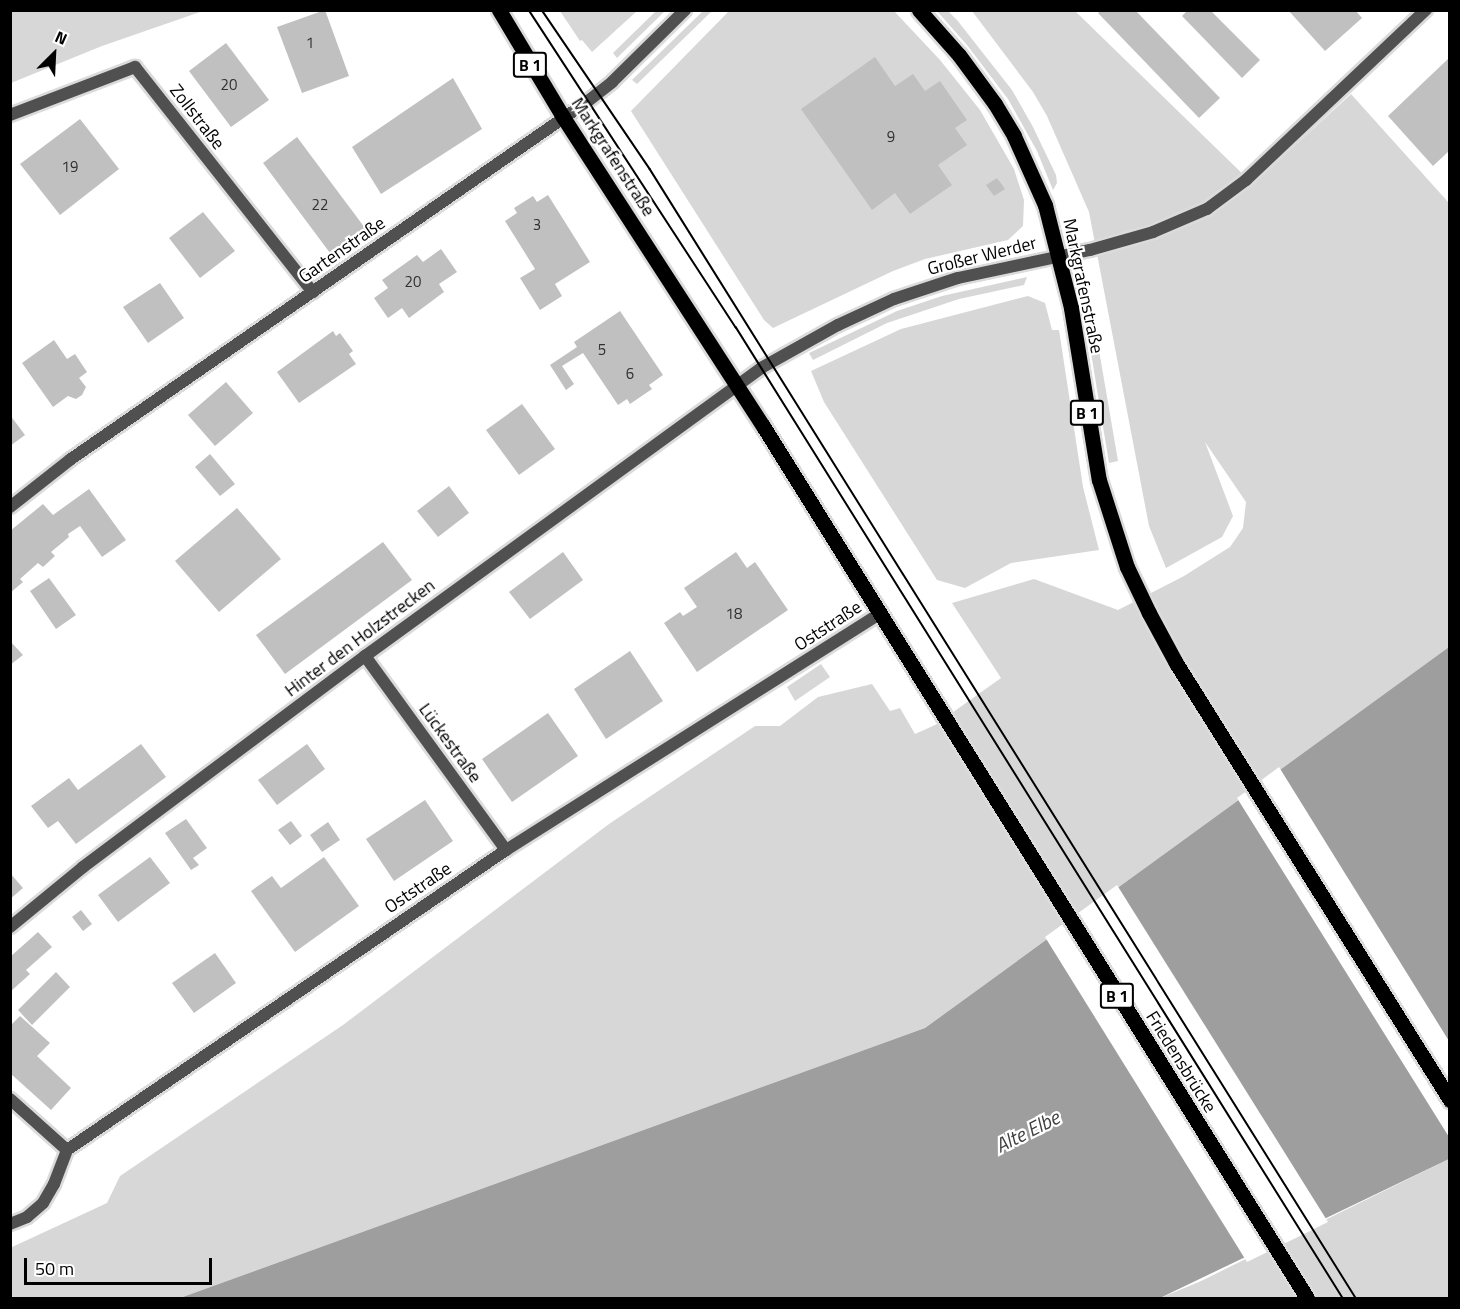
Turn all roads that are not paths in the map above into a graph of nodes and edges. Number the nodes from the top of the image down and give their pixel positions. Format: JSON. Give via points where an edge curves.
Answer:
{"nodes":[{"id":1,"x":499,"y":10,"type":"edge"},
{"id":2,"x":685,"y":10,"type":"edge"},
{"id":3,"x":919,"y":10,"type":"edge"},
{"id":4,"x":1426,"y":10,"type":"edge"},
{"id":5,"x":10,"y":115,"type":"edge"},
{"id":6,"x":563,"y":117,"type":"junction"},
{"id":7,"x":1060,"y":255,"type":"junction"},
{"id":8,"x":313,"y":292,"type":"junction"},
{"id":9,"x":736,"y":385,"type":"junction"},
{"id":10,"x":10,"y":507,"type":"edge"},
{"id":11,"x":879,"y":614,"type":"junction"},
{"id":12,"x":365,"y":656,"type":"junction"},
{"id":13,"x":506,"y":850,"type":"junction"},
{"id":14,"x":10,"y":927,"type":"edge"},
{"id":15,"x":10,"y":1100,"type":"edge"},
{"id":16,"x":1449,"y":1100,"type":"edge"},
{"id":17,"x":67,"y":1150,"type":"junction"},
{"id":18,"x":10,"y":1224,"type":"edge"},
{"id":19,"x":1307,"y":1299,"type":"edge"}],
"edges":[{"from":1,"to":6,"type":"main road","name":"Markgrafenstraße","number":"B 1"},
{"from":2,"to":6,"type":"street","name":"Gartenstraße","via":[[612,81]]},
{"from":3,"to":7,"type":"main road","name":"Markgrafenstraße","number":"B 1","via":[[995,104],[1037,184]]},
{"from":4,"to":7,"type":"street","name":"Großer Werder","via":[[1220,201],[1170,226]]},
{"from":5,"to":8,"type":"street","name":"Zollstraße","via":[[135,68]]},
{"from":6,"to":8,"type":"street","name":"Gartenstraße"},
{"from":6,"to":9,"type":"main road","name":"Markgrafenstraße","number":"B 1"},
{"from":7,"to":9,"type":"street","name":"Großer Werder","via":[[958,279],[878,305],[784,354]]},
{"from":7,"to":16,"type":"main road","name":"Markgrafenstraße","number":"B 1","via":[[1094,456],[1127,567],[1176,663]]},
{"from":8,"to":10,"type":"street","name":"Gartenstraße","via":[[71,459]]},
{"from":9,"to":11,"type":"main road","number":"B 1"},
{"from":9,"to":12,"type":"street","name":"Hinter den Holzstrecken"},
{"from":11,"to":13,"type":"street","name":"Oststraße"},
{"from":11,"to":19,"type":"main road","name":"Friedensbrücke","number":"B 1"},
{"from":12,"to":13,"type":"street","name":"Lückestraße"},
{"from":12,"to":14,"type":"street","name":"Hinter den Holzstrecken","via":[[83,867]]},
{"from":13,"to":17,"type":"street","name":"Oststraße"},
{"from":15,"to":17,"type":"street"},
{"from":17,"to":18,"type":"street","via":[[43,1203],[27,1217]]}]}
